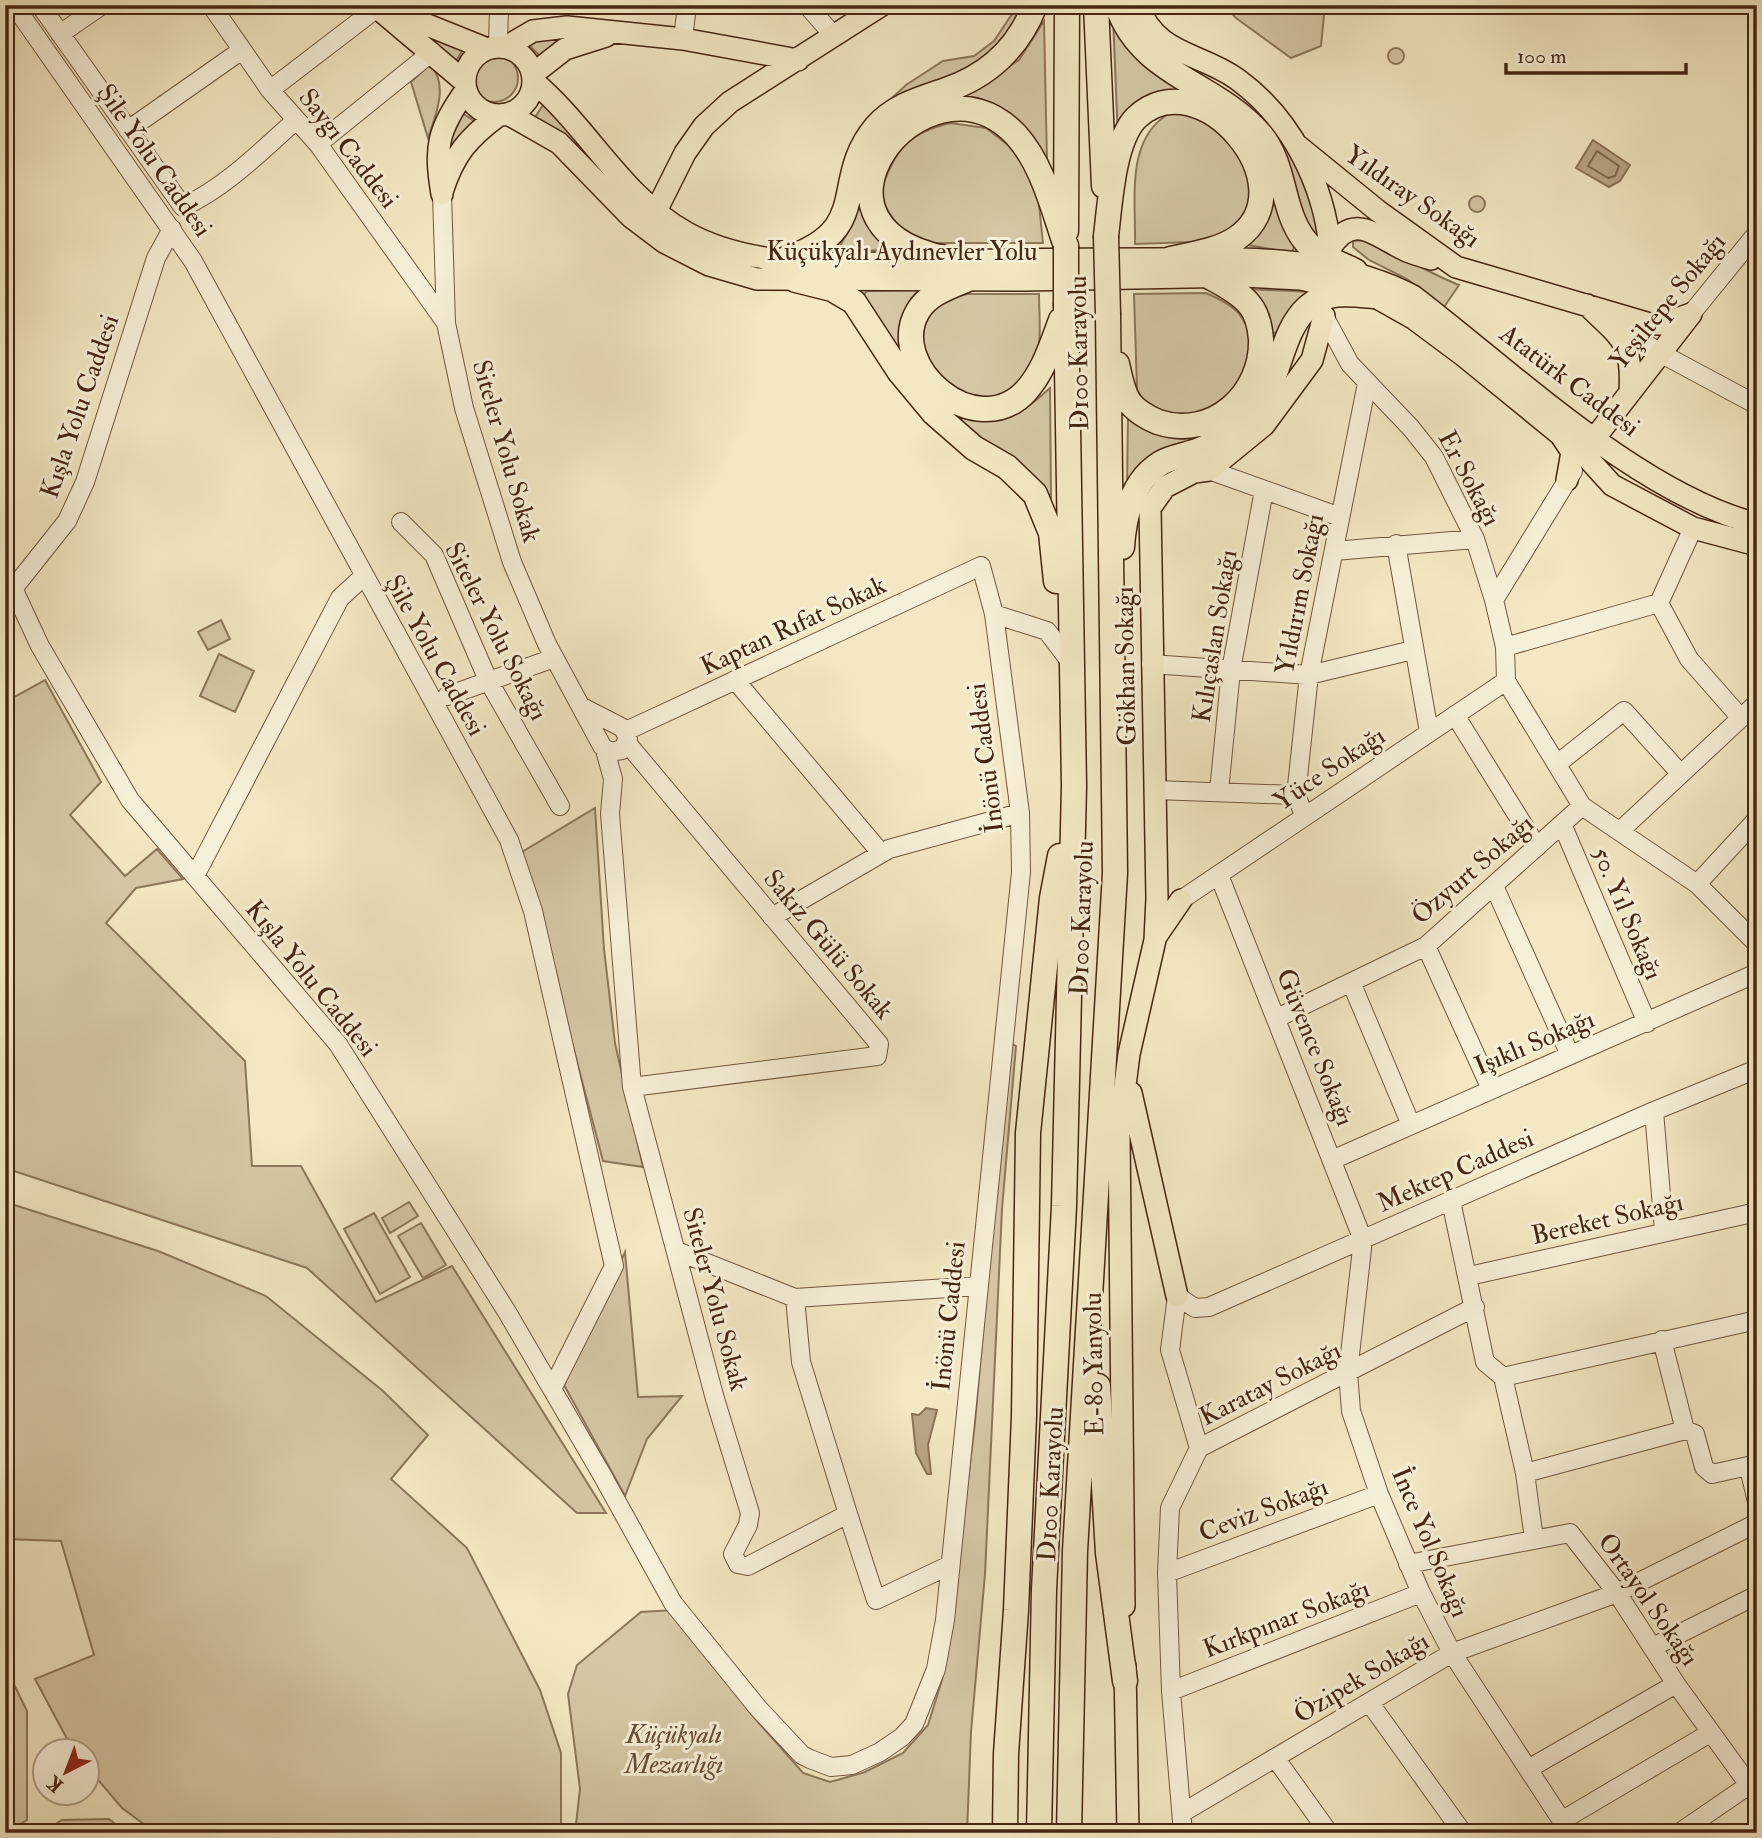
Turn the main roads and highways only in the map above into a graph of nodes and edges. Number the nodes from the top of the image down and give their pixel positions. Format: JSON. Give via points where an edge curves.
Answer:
{"nodes":[{"id":1,"x":882,"y":5,"type":"edge"},
{"id":2,"x":1035,"y":5,"type":"edge"},
{"id":3,"x":1067,"y":5,"type":"edge"},
{"id":4,"x":1096,"y":5,"type":"edge"},
{"id":5,"x":1117,"y":5,"type":"edge"},
{"id":6,"x":1138,"y":5,"type":"edge"},
{"id":7,"x":380,"y":6,"type":"edge"},
{"id":8,"x":618,"y":33,"type":"junction"},
{"id":9,"x":497,"y":48,"type":"junction"},
{"id":10,"x":748,"y":49,"type":"junction"},
{"id":11,"x":798,"y":60,"type":"junction"},
{"id":12,"x":533,"y":78,"type":"junction"},
{"id":13,"x":465,"y":86,"type":"junction"},
{"id":14,"x":752,"y":87,"type":"junction"},
{"id":15,"x":504,"y":115,"type":"junction"},
{"id":16,"x":1298,"y":146,"type":"junction"},
{"id":17,"x":655,"y":213,"type":"junction"},
{"id":18,"x":1106,"y":236,"type":"junction"},
{"id":19,"x":1066,"y":246,"type":"junction"},
{"id":20,"x":1171,"y":259,"type":"junction"},
{"id":21,"x":1456,"y":267,"type":"junction"},
{"id":22,"x":791,"y":270,"type":"junction"},
{"id":23,"x":965,"y":270,"type":"junction"},
{"id":24,"x":1355,"y":271,"type":"junction"},
{"id":25,"x":1210,"y":277,"type":"junction"},
{"id":26,"x":1374,"y":296,"type":"junction"},
{"id":27,"x":1583,"y":302,"type":"junction"},
{"id":28,"x":1066,"y":306,"type":"junction"},
{"id":29,"x":1691,"y":314,"type":"joint"},
{"id":30,"x":1108,"y":315,"type":"junction"},
{"id":31,"x":1324,"y":316,"type":"road end"},
{"id":32,"x":1625,"y":398,"type":"junction"},
{"id":33,"x":1552,"y":404,"type":"junction"},
{"id":34,"x":1556,"y":430,"type":"junction"},
{"id":35,"x":1589,"y":445,"type":"junction"},
{"id":36,"x":1567,"y":480,"type":"road end"},
{"id":37,"x":1757,"y":524,"type":"edge"},
{"id":38,"x":1757,"y":545,"type":"edge"},
{"id":39,"x":1072,"y":664,"type":"junction"},
{"id":40,"x":1111,"y":687,"type":"junction"},
{"id":41,"x":1074,"y":786,"type":"junction"},
{"id":42,"x":1157,"y":898,"type":"junction"},
{"id":43,"x":1155,"y":940,"type":"junction"},
{"id":44,"x":1128,"y":1063,"type":"junction"},
{"id":45,"x":1149,"y":1170,"type":"junction"},
{"id":46,"x":1118,"y":1226,"type":"junction"},
{"id":47,"x":1091,"y":1275,"type":"junction"},
{"id":48,"x":1177,"y":1296,"type":"road end"},
{"id":49,"x":1044,"y":1590,"type":"junction"},
{"id":50,"x":1125,"y":1681,"type":"junction"},
{"id":51,"x":1005,"y":1833,"type":"edge"},
{"id":52,"x":1015,"y":1833,"type":"edge"},
{"id":53,"x":1039,"y":1833,"type":"edge"},
{"id":54,"x":1069,"y":1833,"type":"edge"},
{"id":55,"x":1128,"y":1833,"type":"edge"}],
"edges":[{"from":1,"to":11,"type":"main road"},
{"from":2,"to":22,"type":"highway","via":[[1021,36],[992,66],[971,80],[897,110],[876,127],[860,152],[842,222]]},
{"from":3,"to":19,"type":"highway","name":"D100 Karayolu"},
{"from":4,"to":18,"type":"highway","name":"D100 Karayolu"},
{"from":5,"to":24,"type":"highway","via":[[1133,38],[1151,58],[1236,110],[1262,136],[1281,170],[1291,216],[1301,236],[1314,251]]},
{"from":6,"to":16,"type":"main road","via":[[1145,24],[1158,38],[1237,79]]},
{"from":7,"to":9,"type":"main road"},
{"from":7,"to":13,"type":"main road"},
{"from":8,"to":9,"type":"main road","via":[[544,28]]},
{"from":8,"to":10,"type":"main road"},
{"from":8,"to":12,"type":"main road","via":[[565,48]]},
{"from":9,"to":12,"type":"main road","via":[[521,54]]},
{"from":9,"to":13,"type":"main road","via":[[474,57]]},
{"from":10,"to":11,"type":"main road"},
{"from":10,"to":14,"type":"main road","via":[[754,59]]},
{"from":11,"to":14,"type":"main road"},
{"from":12,"to":15,"type":"main road","via":[[524,104]]},
{"from":12,"to":17,"type":"main road","name":"Küçükyalı Aydınevler Yolu","via":[[575,119]]},
{"from":13,"to":15,"type":"main road","via":[[482,110]]},
{"from":13,"to":15,"type":"main road","via":[[437,141],[442,194],[459,151],[471,136]]},
{"from":14,"to":17,"type":"main road","via":[[705,126],[685,153]]},
{"from":15,"to":22,"type":"main road","name":"Küçükyalı Aydınevler Yolu","via":[[559,143],[631,217],[664,242],[709,265],[757,279]]},
{"from":16,"to":21,"type":"main road","name":"Yıldıray Sokağı"},
{"from":16,"to":21,"type":"main road","via":[[1327,214],[1330,248],[1339,234],[1354,228],[1370,230],[1407,251]]},
{"from":17,"to":22,"type":"main road","name":"Küçükyalı Aydınevler Yolu","via":[[730,252]]},
{"from":18,"to":20,"type":"highway","via":[[1117,163],[1135,119],[1149,108],[1172,101],[1200,106],[1229,127],[1251,158],[1262,180],[1262,202],[1237,237]]},
{"from":18,"to":30,"type":"highway","name":"D100 Karayolu","bridge":true},
{"from":19,"to":23,"type":"highway","via":[[1036,167],[1015,134],[994,118],[975,112],[936,113],[891,140],[874,170],[870,196],[881,223],[903,244]]},
{"from":19,"to":28,"type":"highway","name":"D100 Karayolu","bridge":true},
{"from":20,"to":23,"type":"main road","name":"Küçükyalı Aydınevler Yolu"},
{"from":20,"to":24,"type":"main road","name":"Küçükyalı Aydınevler Yolu","via":[[1299,261]]},
{"from":21,"to":27,"type":"main road","name":"Yıldıray Sokağı"},
{"from":22,"to":23,"type":"main road","name":"Küçükyalı Aydınevler Yolu","via":[[881,263]]},
{"from":22,"to":39,"type":"highway","via":[[854,302],[899,371],[934,413],[974,448],[1007,467],[1035,494],[1052,533],[1061,628]]},
{"from":23,"to":25,"type":"main road","name":"Küçükyalı Aydınevler Yolu"},
{"from":23,"to":28,"type":"highway","via":[[927,300],[912,323],[910,338],[921,368],[943,394],[967,408],[999,408],[1025,392],[1048,354]]},
{"from":24,"to":33,"type":"main road","name":"Atatürk Caddesi","via":[[1413,296]]},
{"from":25,"to":26,"type":"main road","name":"Küçükyalı Aydınevler Yolu","via":[[1301,279]]},
{"from":25,"to":30,"type":"highway","via":[[1252,306],[1261,333],[1261,356],[1245,394],[1223,415],[1199,424],[1171,426],[1149,418],[1129,403]]},
{"from":26,"to":34,"type":"main road","name":"Küçükyalı Aydınevler Yolu","via":[[1413,318]]},
{"from":26,"to":40,"type":"highway","via":[[1335,293],[1308,306],[1295,323],[1265,397],[1242,422],[1205,449],[1162,463],[1140,481],[1123,535]]},
{"from":27,"to":29,"type":"main road","name":"Yıldıray Sokağı","via":[[1650,324]]},
{"from":27,"to":32,"type":"main road","name":"Yıldıray Sokağı","via":[[1623,340],[1629,354]]},
{"from":28,"to":39,"type":"highway","name":"D100 Karayolu"},
{"from":29,"to":32,"type":"main road","name":"Yeşiltepe Sokağı"},
{"from":30,"to":40,"type":"highway","name":"D100 Karayolu"},
{"from":31,"to":42,"type":"main road","name":"Gökhan Sokağı","via":[[1312,360],[1264,425],[1209,470],[1194,472],[1165,487],[1150,508]]},
{"from":32,"to":33,"type":"main road","via":[[1605,414],[1592,417]]},
{"from":32,"to":35,"type":"main road","name":"Yeşiltepe Sokağı"},
{"from":33,"to":35,"type":"main road","name":"Atatürk Caddesi"},
{"from":34,"to":35,"type":"main road","name":"Atatürk Caddesi"},
{"from":34,"to":36,"type":"main road","via":[[1572,452]]},
{"from":35,"to":37,"type":"main road","name":"Atatürk Caddesi","via":[[1686,497]]},
{"from":35,"to":38,"type":"main road","name":"Atatürk Caddesi","via":[[1612,485],[1693,528]]},
{"from":39,"to":41,"type":"highway","name":"D100 Karayolu"},
{"from":40,"to":47,"type":"highway","name":"D100 Karayolu","via":[[1115,873]]},
{"from":41,"to":49,"type":"highway","name":"D100 Karayolu","via":[[1064,1206]]},
{"from":41,"to":51,"type":"highway","via":[[1052,898],[1028,1133],[1024,1416]]},
{"from":42,"to":43,"type":"main road","name":"E-80 Yanyolu"},
{"from":42,"to":43,"type":"main road","via":[[1181,900]]},
{"from":43,"to":44,"type":"main road","name":"E-80 Yanyolu"},
{"from":44,"to":45,"type":"main road","via":[[1132,1109]]},
{"from":44,"to":46,"type":"main road","name":"E-80 Yanyolu","via":[[1119,1133]]},
{"from":45,"to":46,"type":"main road","via":[[1139,1165],[1131,1171]]},
{"from":45,"to":48,"type":"main road"},
{"from":46,"to":50,"type":"main road","name":"E-80 Yanyolu"},
{"from":47,"to":50,"type":"highway","via":[[1108,1553]]},
{"from":47,"to":54,"type":"highway","name":"D100 Karayolu","via":[[1075,1551]]},
{"from":49,"to":52,"type":"highway"},
{"from":49,"to":53,"type":"highway","name":"D100 Karayolu"},
{"from":50,"to":55,"type":"main road","name":"E-80 Yanyolu"}]}
